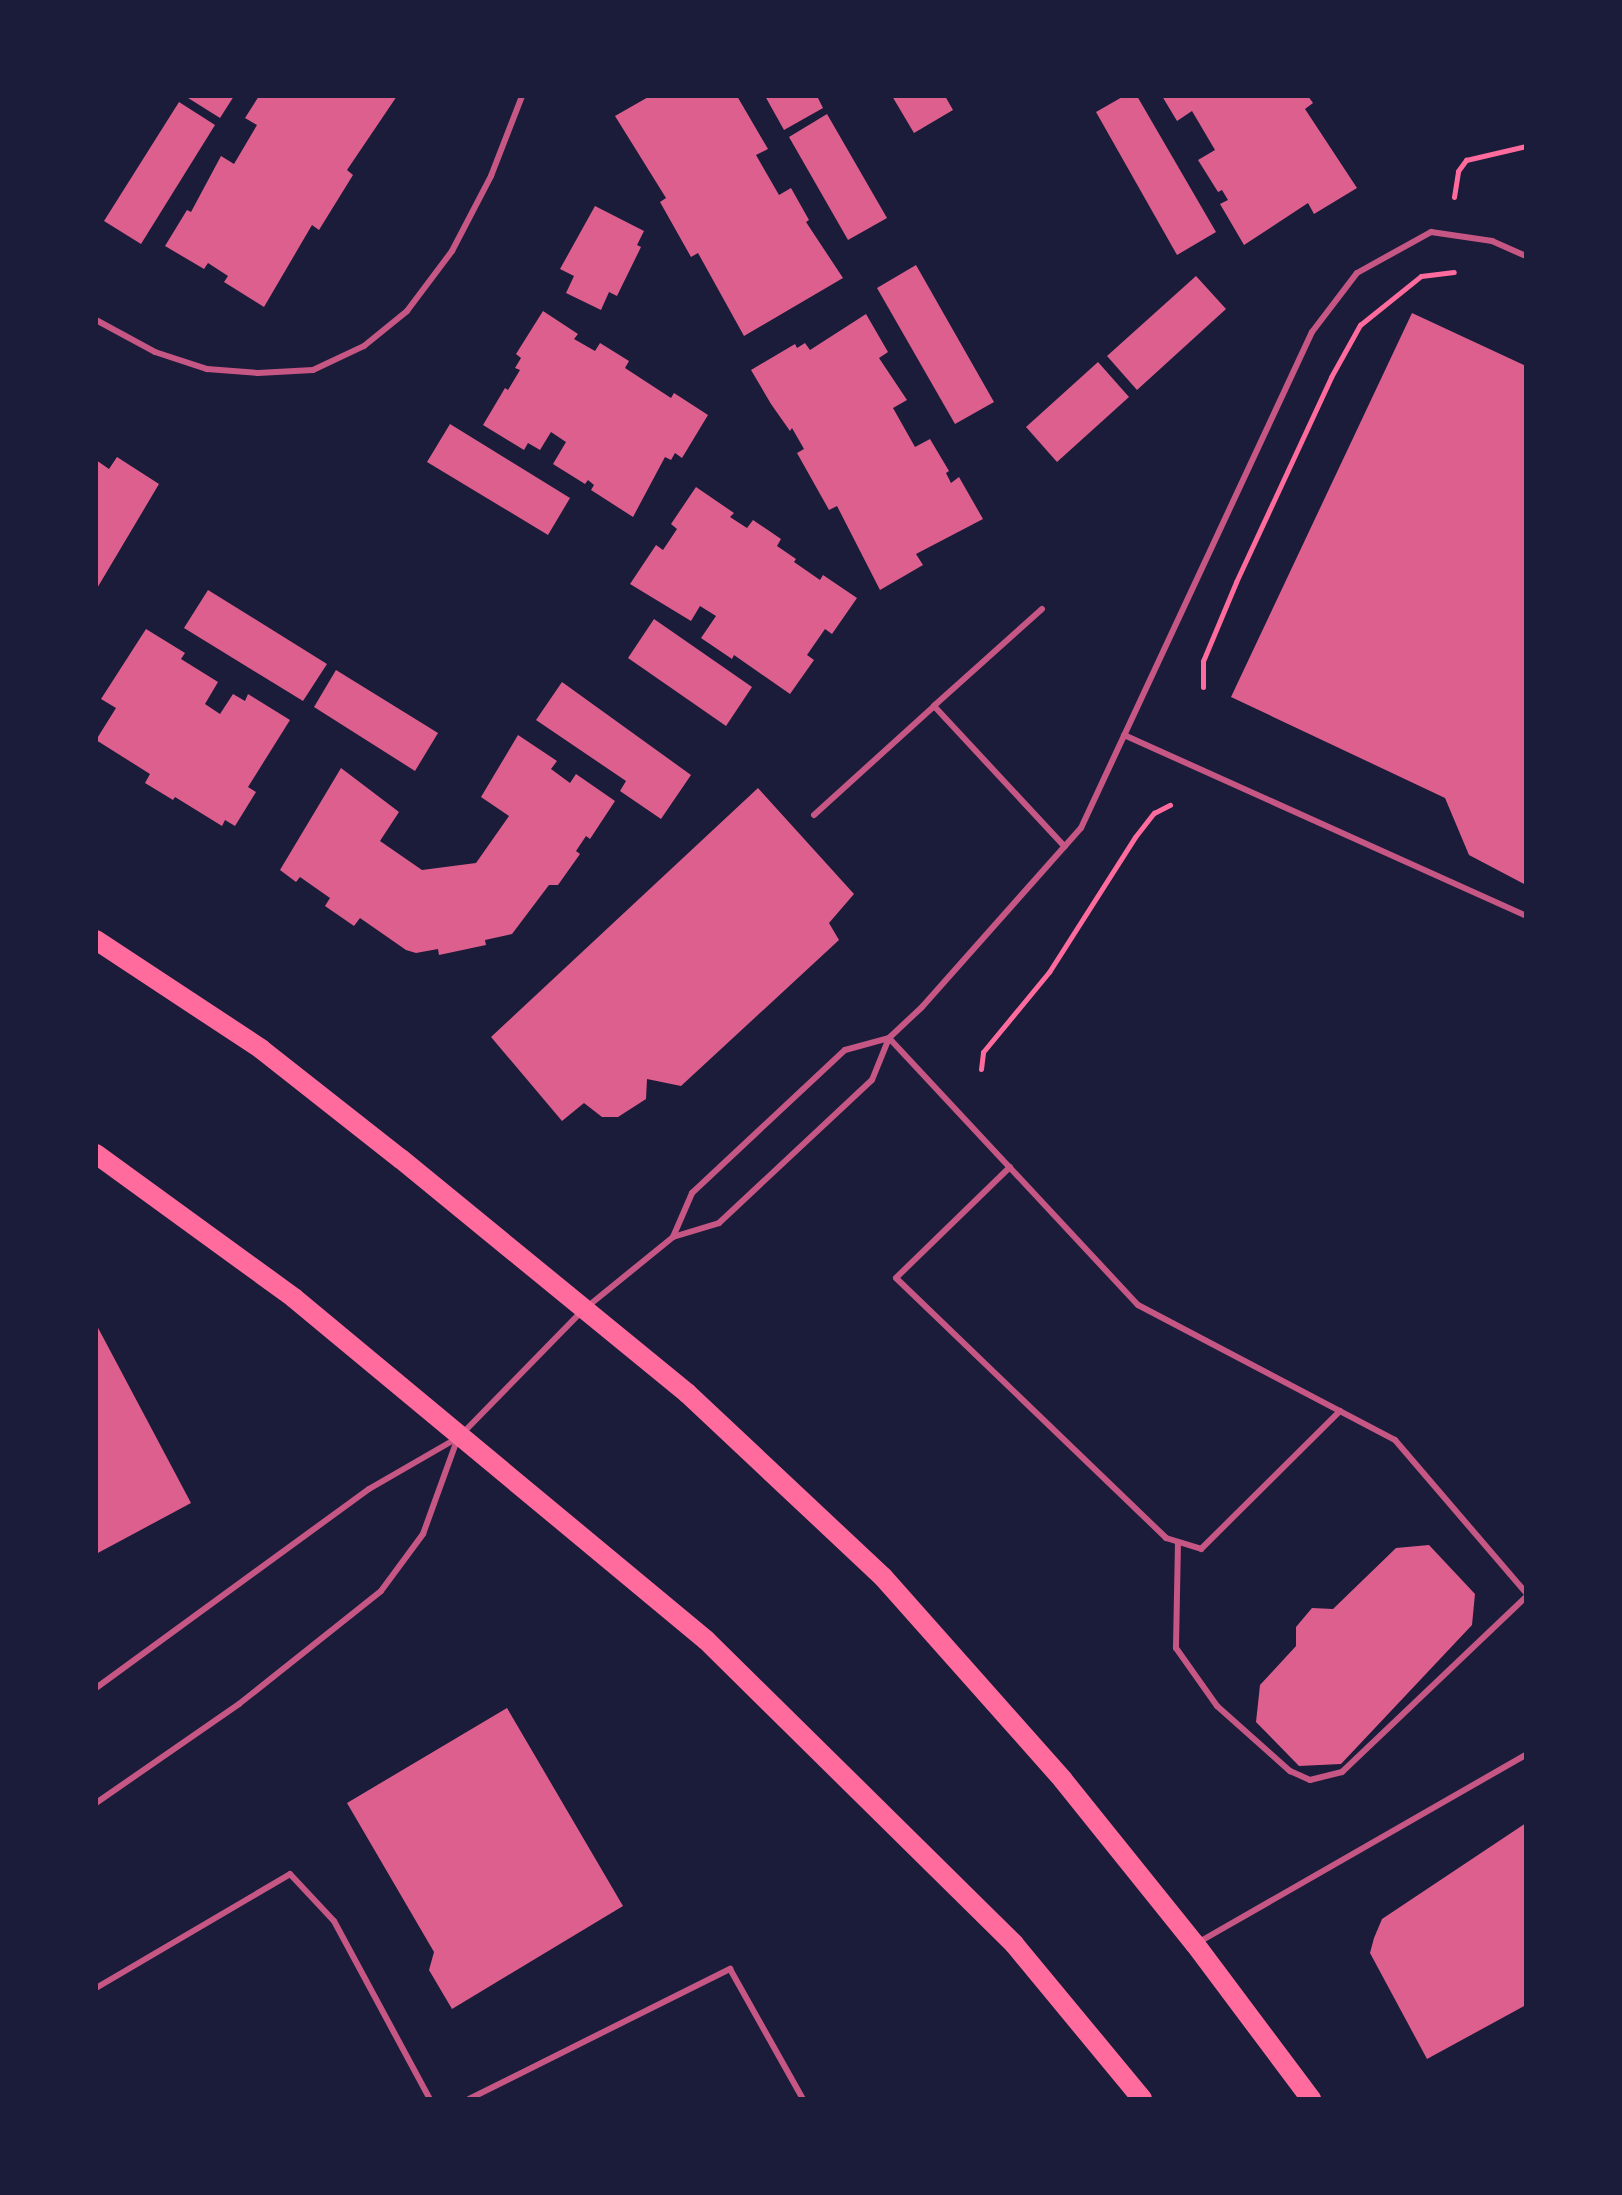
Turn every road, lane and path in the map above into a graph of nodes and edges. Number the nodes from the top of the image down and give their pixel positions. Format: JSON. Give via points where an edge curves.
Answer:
{"nodes":[{"id":1,"x":522,"y":96,"type":"edge"},
{"id":2,"x":1526,"y":146,"type":"edge"},
{"id":3,"x":1454,"y":197,"type":"dead end"},
{"id":4,"x":1526,"y":256,"type":"edge"},
{"id":5,"x":1454,"y":272,"type":"dead end"},
{"id":6,"x":96,"y":320,"type":"edge"},
{"id":7,"x":1042,"y":609,"type":"dead end"},
{"id":8,"x":1203,"y":687,"type":"dead end"},
{"id":9,"x":934,"y":706,"type":"junction"},
{"id":10,"x":1124,"y":735,"type":"junction"},
{"id":11,"x":1170,"y":805,"type":"dead end"},
{"id":12,"x":814,"y":815,"type":"dead end"},
{"id":13,"x":1065,"y":847,"type":"junction"},
{"id":14,"x":1526,"y":916,"type":"edge"},
{"id":15,"x":96,"y":940,"type":"edge"},
{"id":16,"x":889,"y":1038,"type":"junction"},
{"id":17,"x":981,"y":1069,"type":"dead end"},
{"id":18,"x":96,"y":1154,"type":"edge"},
{"id":19,"x":1010,"y":1167,"type":"junction"},
{"id":20,"x":673,"y":1237,"type":"junction"},
{"id":21,"x":582,"y":1311,"type":"junction"},
{"id":22,"x":1340,"y":1411,"type":"junction"},
{"id":23,"x":459,"y":1437,"type":"junction"},
{"id":24,"x":1178,"y":1542,"type":"junction"},
{"id":25,"x":1526,"y":1595,"type":"edge"},
{"id":26,"x":96,"y":1688,"type":"edge"},
{"id":27,"x":1526,"y":1755,"type":"edge"},
{"id":28,"x":96,"y":1803,"type":"edge"},
{"id":29,"x":1195,"y":1944,"type":"junction"},
{"id":30,"x":96,"y":1988,"type":"edge"},
{"id":31,"x":430,"y":2099,"type":"edge"},
{"id":32,"x":469,"y":2099,"type":"edge"},
{"id":33,"x":803,"y":2099,"type":"edge"},
{"id":34,"x":1142,"y":2099,"type":"edge"},
{"id":35,"x":1311,"y":2099,"type":"edge"}],
"edges":[{"from":1,"to":6,"type":"lane","via":[[491,176],[452,251],[407,311],[364,346],[313,370],[207,369],[155,352]]},
{"from":2,"to":3,"type":"path","via":[[1466,160],[1458,171]]},
{"from":4,"to":10,"type":"lane","via":[[1492,241],[1431,232],[1357,273],[1312,332]]},
{"from":5,"to":8,"type":"path","via":[[1421,276],[1360,325],[1236,582],[1203,661]]},
{"from":7,"to":9,"type":"lane"},
{"from":9,"to":12,"type":"lane"},
{"from":9,"to":13,"type":"lane"},
{"from":10,"to":13,"type":"lane","via":[[1081,828]]},
{"from":10,"to":14,"type":"lane"},
{"from":11,"to":17,"type":"path","via":[[1154,813],[1135,837],[1049,972],[983,1052]]},
{"from":13,"to":16,"type":"lane"},
{"from":15,"to":21,"type":"main road","via":[[261,1049]]},
{"from":16,"to":19,"type":"lane"},
{"from":16,"to":20,"type":"lane","via":[[872,1080],[719,1223]]},
{"from":16,"to":20,"type":"lane","via":[[845,1050],[692,1193]]},
{"from":18,"to":23,"type":"main road","via":[[294,1298]]},
{"from":19,"to":22,"type":"lane","via":[[1138,1305]]},
{"from":19,"to":24,"type":"lane","via":[[896,1278],[1091,1469],[1166,1538]]},
{"from":20,"to":21,"type":"lane"},
{"from":21,"to":23,"type":"lane"},
{"from":21,"to":29,"type":"main road","via":[[687,1393],[883,1577],[1063,1780]]},
{"from":22,"to":24,"type":"lane","via":[[1201,1549]]},
{"from":22,"to":25,"type":"lane","via":[[1395,1440]]},
{"from":23,"to":26,"type":"lane","via":[[369,1489]]},
{"from":23,"to":28,"type":"lane","via":[[423,1534],[381,1591],[239,1704]]},
{"from":23,"to":34,"type":"main road","via":[[706,1640],[1014,1944]]},
{"from":24,"to":25,"type":"lane","via":[[1176,1648],[1217,1706],[1290,1771],[1310,1780],[1342,1772]]},
{"from":27,"to":29,"type":"lane"},
{"from":29,"to":35,"type":"main road"},
{"from":30,"to":31,"type":"lane","via":[[290,1874],[334,1921]]},
{"from":32,"to":33,"type":"lane","via":[[730,1969]]}]}
